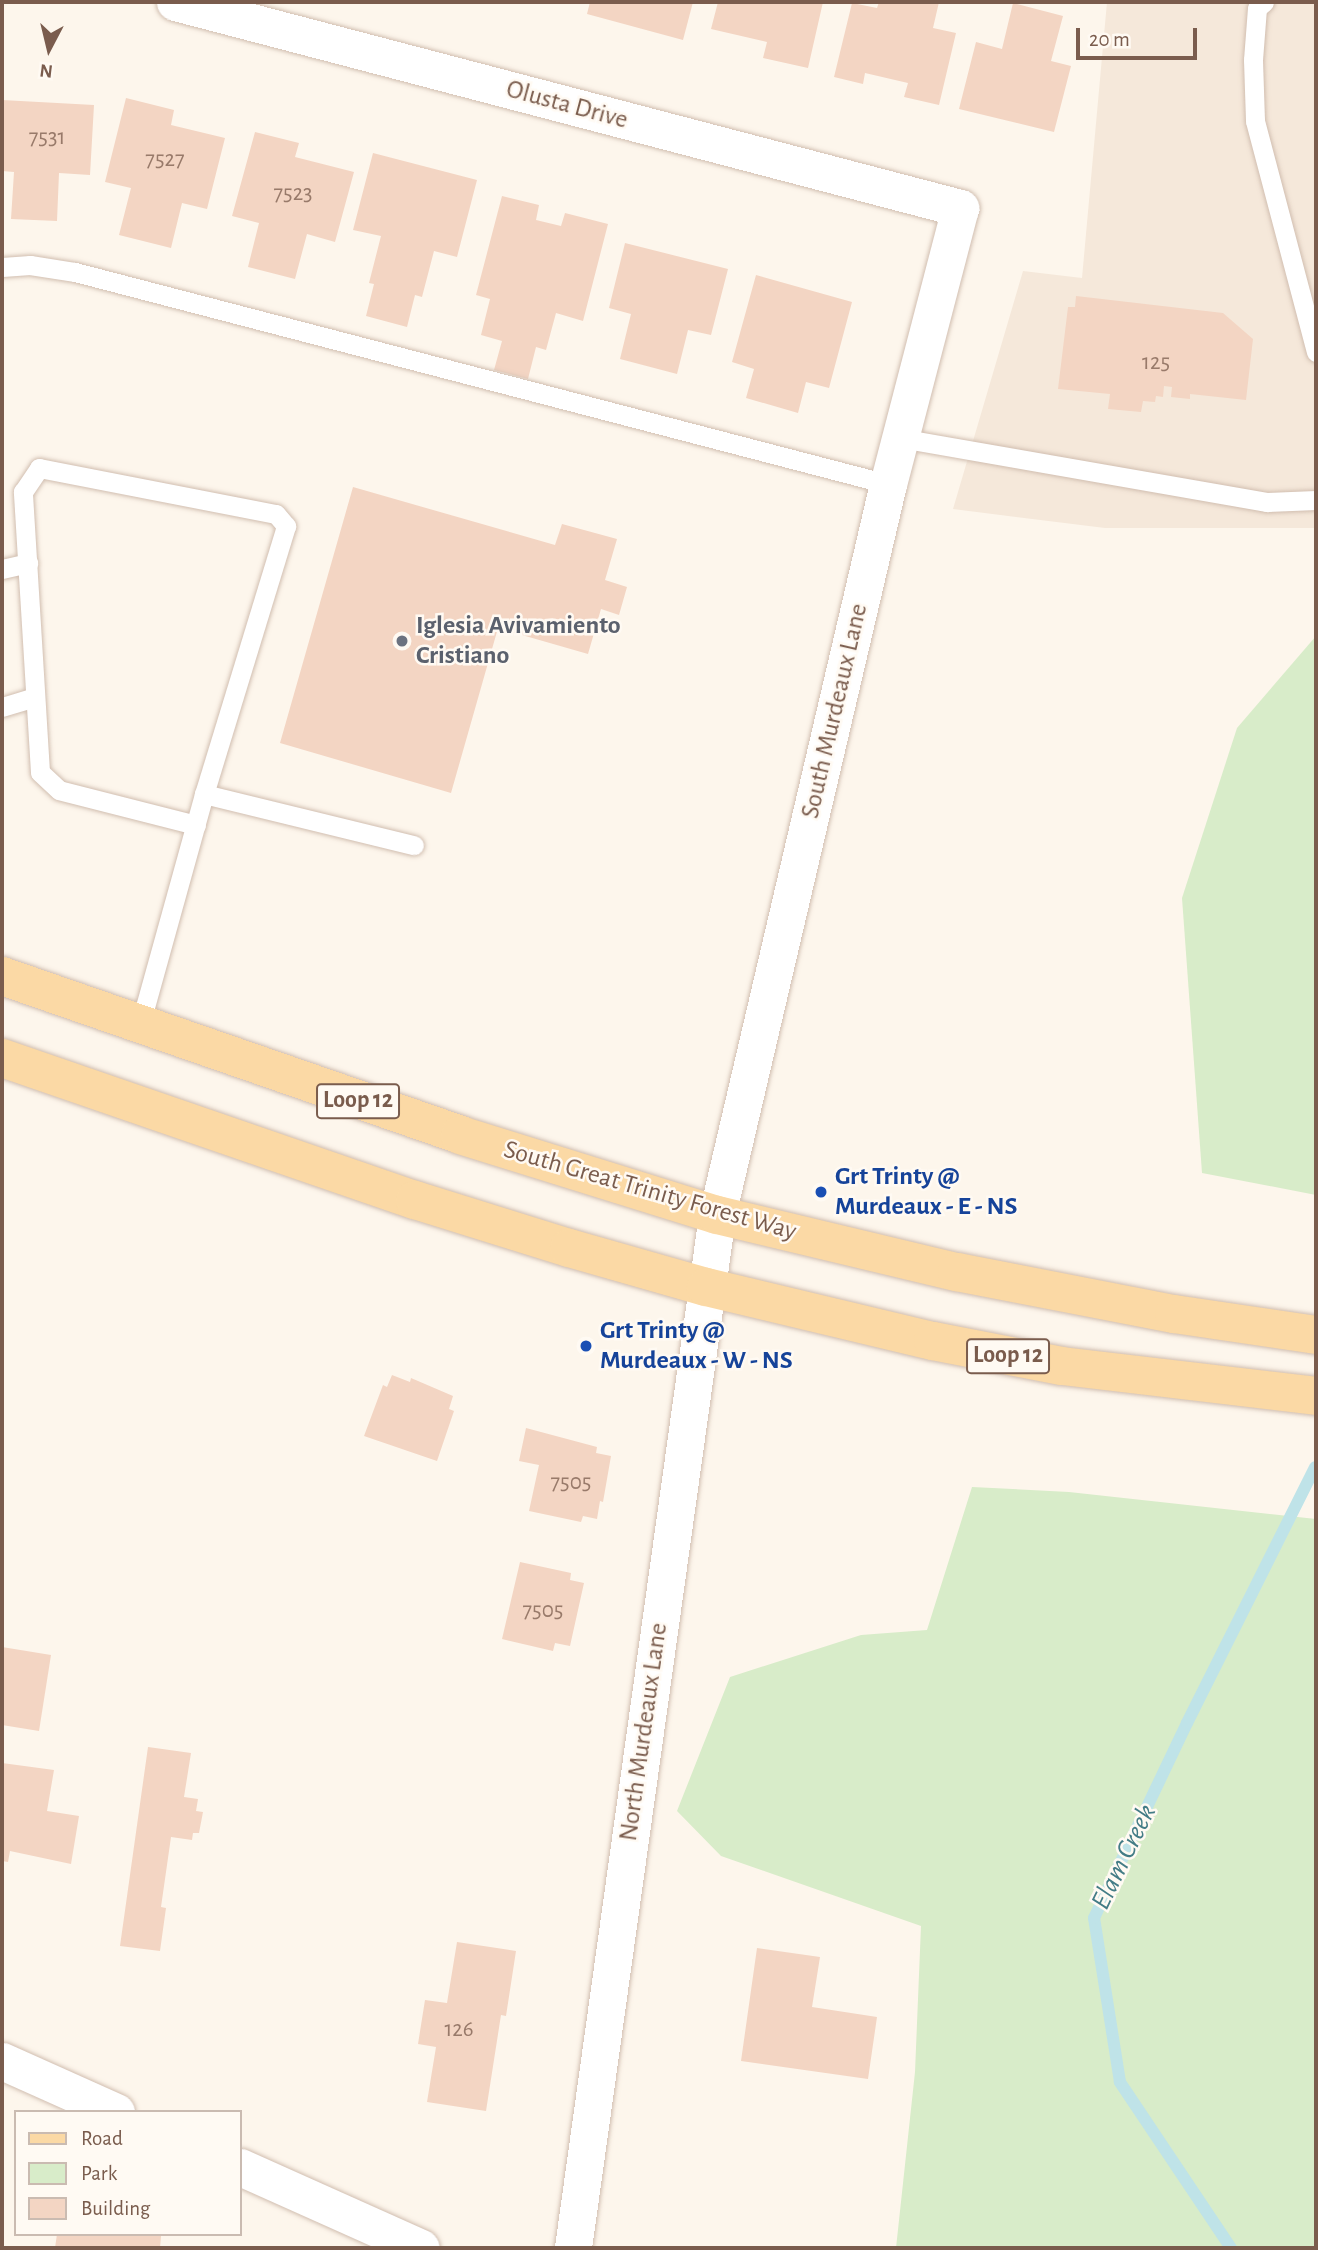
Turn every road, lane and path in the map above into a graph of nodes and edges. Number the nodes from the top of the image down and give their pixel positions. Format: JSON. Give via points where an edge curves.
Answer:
{"nodes":[{"id":1,"x":175,"y":2,"type":"edge"},
{"id":2,"x":1264,"y":2,"type":"edge"},
{"id":3,"x":960,"y":208,"type":"joint"},
{"id":4,"x":2,"y":267,"type":"edge"},
{"id":5,"x":1316,"y":352,"type":"edge"},
{"id":6,"x":900,"y":438,"type":"junction"},
{"id":7,"x":888,"y":484,"type":"junction"},
{"id":8,"x":1316,"y":500,"type":"edge"},
{"id":9,"x":28,"y":563,"type":"junction"},
{"id":10,"x":2,"y":569,"type":"edge"},
{"id":11,"x":35,"y":696,"type":"junction"},
{"id":12,"x":2,"y":707,"type":"edge"},
{"id":13,"x":204,"y":794,"type":"junction"},
{"id":14,"x":196,"y":825,"type":"junction"},
{"id":15,"x":414,"y":845,"type":"dead end"},
{"id":16,"x":2,"y":976,"type":"edge"},
{"id":17,"x":140,"y":1025,"type":"junction"},
{"id":18,"x":2,"y":1058,"type":"edge"},
{"id":19,"x":717,"y":1215,"type":"junction"},
{"id":20,"x":706,"y":1287,"type":"junction"},
{"id":21,"x":1316,"y":1335,"type":"edge"},
{"id":22,"x":1316,"y":1396,"type":"edge"},
{"id":23,"x":2,"y":2060,"type":"edge"},
{"id":24,"x":112,"y":2110,"type":"edge"},
{"id":25,"x":242,"y":2168,"type":"edge"},
{"id":26,"x":421,"y":2248,"type":"edge"},
{"id":27,"x":573,"y":2248,"type":"edge"}],
"edges":[{"from":1,"to":3,"type":"street","name":"Olusta Drive"},
{"from":2,"to":5,"type":"lane","via":[[1257,8],[1253,60],[1255,121]]},
{"from":3,"to":6,"type":"street","name":"South Murdeaux Lane"},
{"from":4,"to":7,"type":"lane","via":[[30,265],[75,272]]},
{"from":6,"to":7,"type":"street","name":"South Murdeaux Lane"},
{"from":6,"to":8,"type":"lane","via":[[1267,502]]},
{"from":7,"to":19,"type":"street","name":"South Murdeaux Lane"},
{"from":9,"to":10,"type":"lane"},
{"from":9,"to":11,"type":"lane"},
{"from":9,"to":13,"type":"lane","via":[[23,492],[39,468],[276,514],[286,526]]},
{"from":11,"to":12,"type":"lane"},
{"from":11,"to":14,"type":"lane","via":[[40,772],[59,790]]},
{"from":13,"to":14,"type":"lane"},
{"from":13,"to":15,"type":"lane"},
{"from":14,"to":17,"type":"lane"},
{"from":16,"to":17,"type":"main road","name":"South Great Trinity Forest Way","number":"Loop 12"},
{"from":17,"to":19,"type":"main road","name":"South Great Trinity Forest Way","number":"Loop 12","via":[[460,1135]]},
{"from":18,"to":20,"type":"main road","number":"Loop 12","via":[[415,1200]]},
{"from":19,"to":20,"type":"street","name":"North Murdeaux Lane"},
{"from":19,"to":21,"type":"main road","name":"South Great Trinity Forest Way","number":"Loop 12","via":[[957,1272],[1174,1314]]},
{"from":20,"to":22,"type":"main road","number":"Loop 12","via":[[933,1341],[1062,1366]]},
{"from":20,"to":27,"type":"street","name":"North Murdeaux Lane"},
{"from":23,"to":24,"type":"street"},
{"from":25,"to":26,"type":"street"}]}
